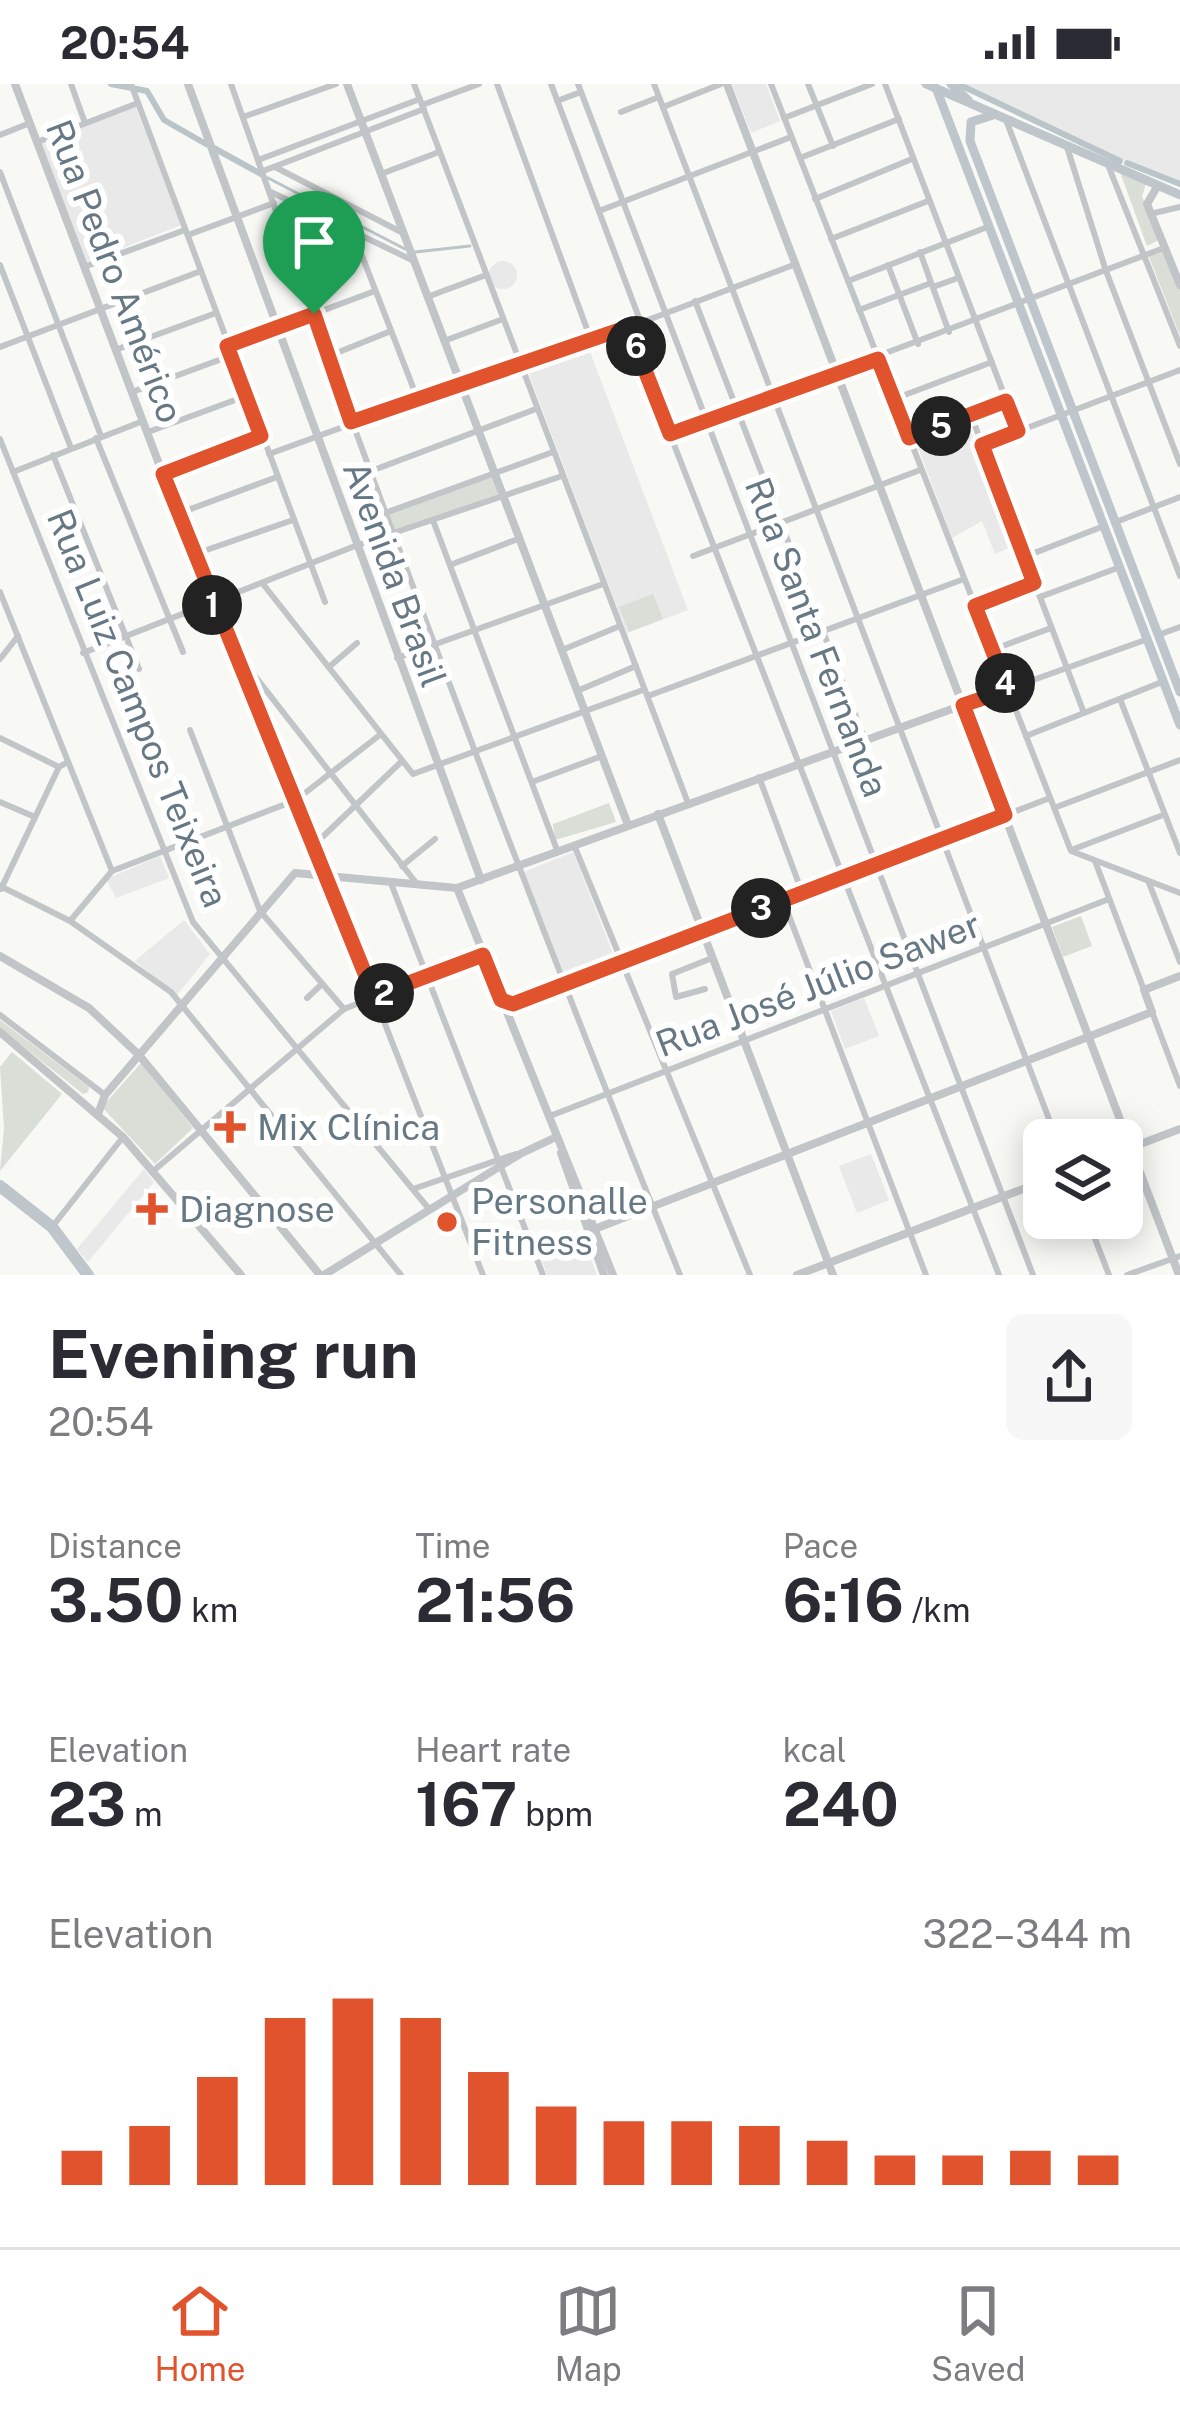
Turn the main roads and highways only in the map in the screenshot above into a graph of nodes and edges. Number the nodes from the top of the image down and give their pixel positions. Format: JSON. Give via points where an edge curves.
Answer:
{"nodes":[{"id":1,"x":951,"y":84,"type":"edge"},
{"id":2,"x":932,"y":86,"type":"edge"},
{"id":3,"x":977,"y":107,"type":"junction"},
{"id":4,"x":993,"y":115,"type":"junction"},
{"id":5,"x":964,"y":143,"type":"junction"},
{"id":6,"x":1180,"y":196,"type":"edge"},
{"id":7,"x":1025,"y":302,"type":"junction"},
{"id":8,"x":1110,"y":524,"type":"junction"},
{"id":9,"x":1153,"y":637,"type":"junction"},
{"id":10,"x":1180,"y":692,"type":"edge"},
{"id":11,"x":1180,"y":725,"type":"edge"},
{"id":12,"x":0,"y":1186,"type":"edge"},
{"id":13,"x":88,"y":1275,"type":"edge"}],
"edges":[{"from":1,"to":3,"type":"main road"},
{"from":2,"to":3,"type":"main road"},
{"from":2,"to":5,"type":"main road"},
{"from":3,"to":4,"type":"main road"},
{"from":4,"to":5,"type":"main road","via":[[971,122]]},
{"from":4,"to":6,"type":"main road"},
{"from":5,"to":7,"type":"main road"},
{"from":5,"to":7,"type":"main road","via":[[989,226]]},
{"from":7,"to":8,"type":"main road"},
{"from":8,"to":9,"type":"main road"},
{"from":8,"to":9,"type":"main road"},
{"from":9,"to":10,"type":"main road"},
{"from":9,"to":11,"type":"main road"},
{"from":12,"to":13,"type":"main road","via":[[52,1227]]}]}
